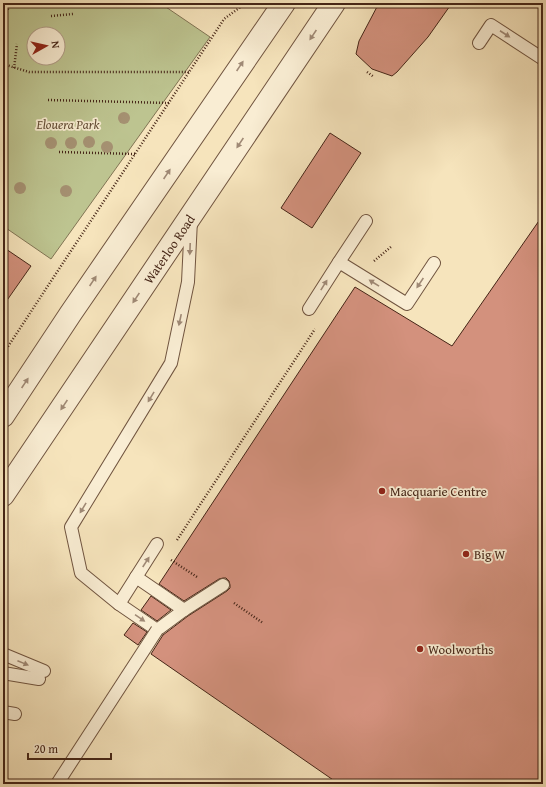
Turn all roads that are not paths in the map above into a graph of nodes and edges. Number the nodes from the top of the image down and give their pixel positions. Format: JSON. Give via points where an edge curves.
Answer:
{"nodes":[{"id":1,"x":284,"y":3,"type":"edge"},
{"id":2,"x":334,"y":3,"type":"edge"},
{"id":3,"x":479,"y":43,"type":"dead end"},
{"id":4,"x":543,"y":59,"type":"edge"},
{"id":5,"x":191,"y":216,"type":"junction"},
{"id":6,"x":366,"y":221,"type":"dead end"},
{"id":7,"x":339,"y":262,"type":"junction"},
{"id":8,"x":434,"y":263,"type":"dead end"},
{"id":9,"x":309,"y":309,"type":"dead end"},
{"id":10,"x":3,"y":416,"type":"edge"},
{"id":11,"x":3,"y":495,"type":"edge"},
{"id":12,"x":157,"y":544,"type":"dead end"},
{"id":13,"x":136,"y":577,"type":"junction"},
{"id":14,"x":219,"y":588,"type":"road end"},
{"id":15,"x":119,"y":604,"type":"junction"},
{"id":16,"x":184,"y":610,"type":"junction"},
{"id":17,"x":157,"y":630,"type":"junction"},
{"id":18,"x":3,"y":654,"type":"edge"},
{"id":19,"x":3,"y":673,"type":"edge"},
{"id":20,"x":57,"y":784,"type":"edge"}],
"edges":[{"from":10,"to":1,"type":"street","one_way":true},
{"from":2,"to":5,"type":"street","name":"Waterloo Road","one_way":true},
{"from":3,"to":4,"type":"lane","one_way":true,"via":[[491,25]]},
{"from":5,"to":11,"type":"street","name":"Waterloo Road","one_way":true},
{"from":5,"to":15,"type":"lane","one_way":true,"via":[[188,282],[171,363],[71,527],[81,573]]},
{"from":6,"to":7,"type":"lane"},
{"from":8,"to":7,"type":"lane","one_way":true,"via":[[407,304]]},
{"from":9,"to":7,"type":"lane","one_way":true},
{"from":13,"to":12,"type":"lane","one_way":true},
{"from":13,"to":15,"type":"lane"},
{"from":13,"to":16,"type":"lane"},
{"from":14,"to":16,"type":"lane"},
{"from":15,"to":17,"type":"lane","one_way":true},
{"from":16,"to":17,"type":"lane"},
{"from":17,"to":20,"type":"lane","bridge":true},
{"from":18,"to":19,"type":"lane","one_way":true,"via":[[41,675]]}]}
